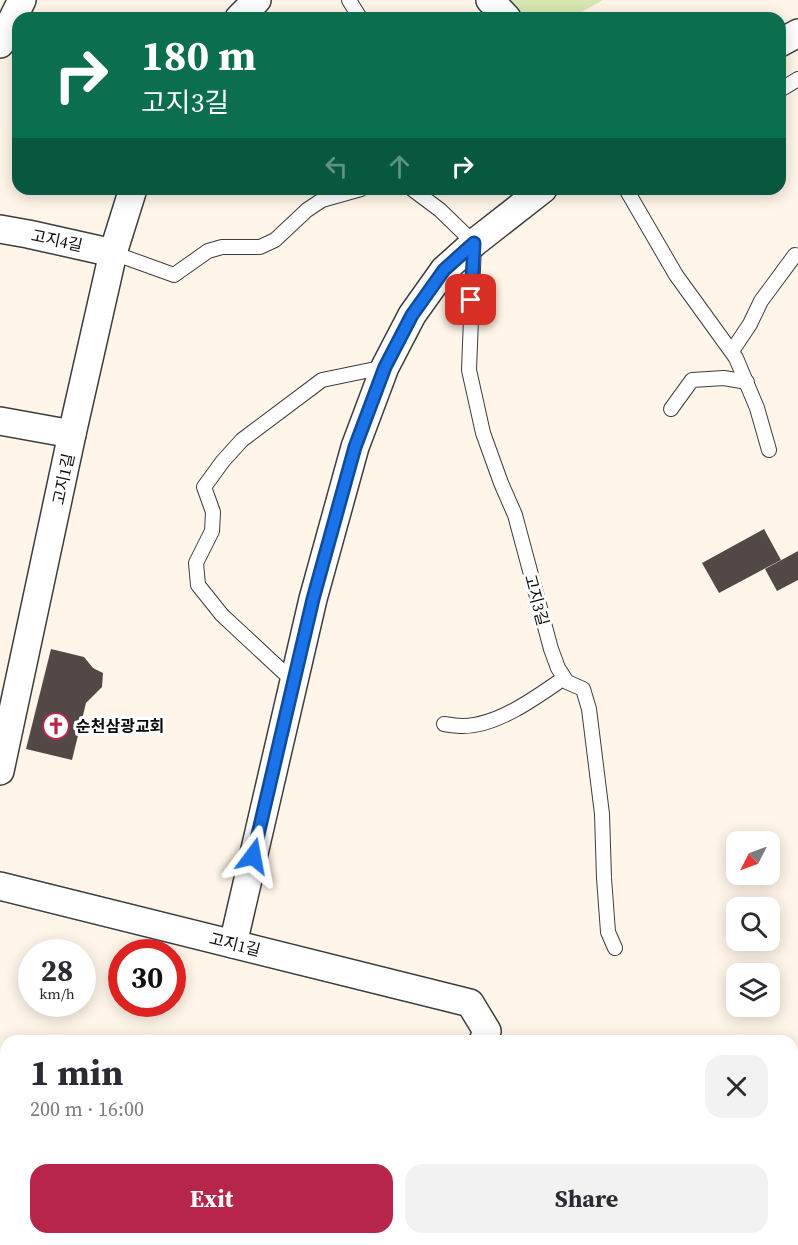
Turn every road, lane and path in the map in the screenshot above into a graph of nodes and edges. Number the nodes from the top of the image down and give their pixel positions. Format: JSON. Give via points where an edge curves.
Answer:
{"nodes":[{"id":1,"x":258,"y":0,"type":"edge"},
{"id":2,"x":490,"y":0,"type":"edge"},
{"id":3,"x":245,"y":12,"type":"edge"},
{"id":4,"x":501,"y":12,"type":"edge"},
{"id":5,"x":12,"y":20,"type":"edge"},
{"id":6,"x":0,"y":44,"type":"edge"},
{"id":7,"x":131,"y":195,"type":"edge"},
{"id":8,"x":340,"y":195,"type":"edge"},
{"id":9,"x":420,"y":195,"type":"edge"},
{"id":10,"x":535,"y":195,"type":"edge"},
{"id":11,"x":629,"y":195,"type":"edge"},
{"id":12,"x":0,"y":229,"type":"edge"},
{"id":13,"x":474,"y":243,"type":"junction"},
{"id":14,"x":113,"y":253,"type":"junction"},
{"id":15,"x":798,"y":255,"type":"edge"},
{"id":16,"x":732,"y":351,"type":"junction"},
{"id":17,"x":385,"y":367,"type":"junction"},
{"id":18,"x":747,"y":382,"type":"junction"},
{"id":19,"x":671,"y":409,"type":"dead end"},
{"id":20,"x":0,"y":421,"type":"edge"},
{"id":21,"x":72,"y":434,"type":"junction"},
{"id":22,"x":769,"y":450,"type":"dead end"},
{"id":23,"x":564,"y":678,"type":"junction"},
{"id":24,"x":294,"y":682,"type":"junction"},
{"id":25,"x":444,"y":724,"type":"dead end"},
{"id":26,"x":0,"y":771,"type":"edge"},
{"id":27,"x":0,"y":886,"type":"edge"},
{"id":28,"x":233,"y":944,"type":"junction"},
{"id":29,"x":615,"y":948,"type":"dead end"},
{"id":30,"x":485,"y":1035,"type":"edge"}],
"edges":[{"from":1,"to":3,"type":"street"},
{"from":2,"to":4,"type":"street"},
{"from":5,"to":6,"type":"street"},
{"from":7,"to":14,"type":"street","name":"고지1길"},
{"from":8,"to":14,"type":"lane","via":[[307,210],[275,240],[260,247],[208,251],[174,274]]},
{"from":9,"to":13,"type":"lane"},
{"from":10,"to":13,"type":"street"},
{"from":11,"to":16,"type":"lane","via":[[676,275]]},
{"from":12,"to":14,"type":"street","name":"고지4길"},
{"from":13,"to":17,"type":"street","via":[[444,270],[412,315]]},
{"from":13,"to":23,"type":"lane","name":"고지3길","via":[[468,370],[483,434],[514,515],[551,649]]},
{"from":14,"to":21,"type":"street","name":"고지1길"},
{"from":15,"to":16,"type":"lane","via":[[761,301]]},
{"from":16,"to":18,"type":"lane"},
{"from":17,"to":24,"type":"street","via":[[355,447]]},
{"from":17,"to":24,"type":"lane","via":[[322,380],[242,440],[204,487],[213,512],[212,531],[196,563],[198,585],[222,615]]},
{"from":18,"to":19,"type":"lane","via":[[724,378],[692,380]]},
{"from":18,"to":22,"type":"lane"},
{"from":20,"to":21,"type":"street"},
{"from":21,"to":26,"type":"street","name":"고지1길"},
{"from":23,"to":25,"type":"lane","via":[[494,721],[463,726]]},
{"from":23,"to":29,"type":"lane","name":"고지3길","via":[[584,689],[589,709],[602,814],[608,932]]},
{"from":24,"to":28,"type":"street"},
{"from":27,"to":28,"type":"street","name":"고지1길"},
{"from":28,"to":30,"type":"street","name":"고지1길","via":[[470,1003],[487,1031]]}]}
